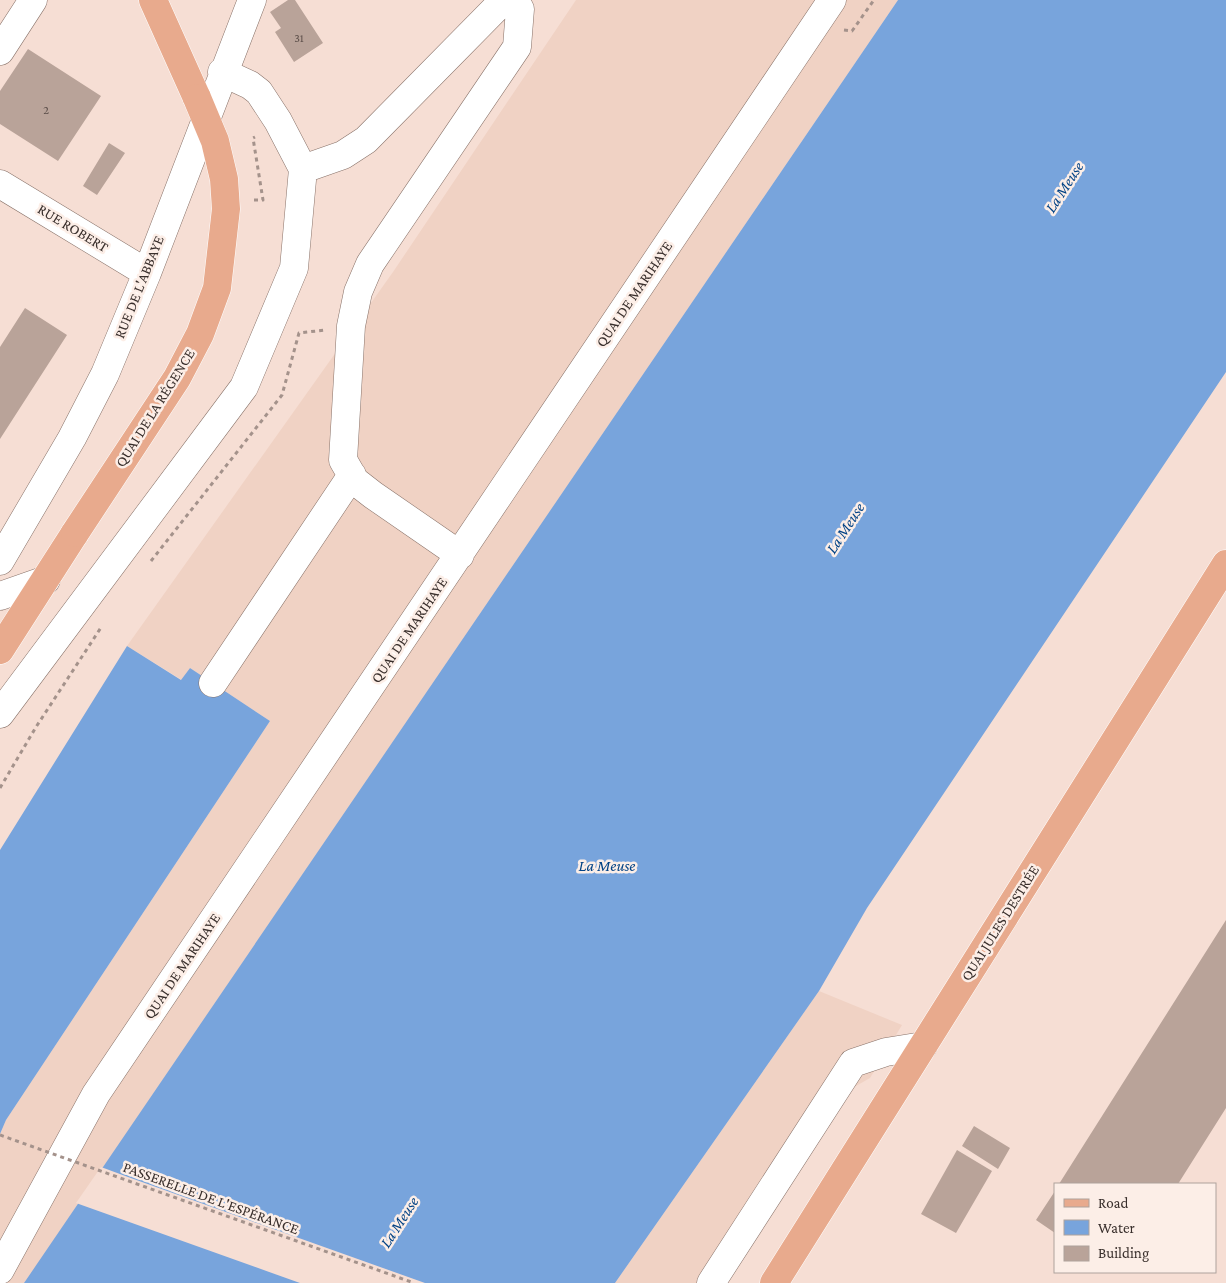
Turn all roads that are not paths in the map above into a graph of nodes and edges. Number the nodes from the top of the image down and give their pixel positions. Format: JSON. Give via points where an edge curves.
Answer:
{"nodes":[{"id":1,"x":33,"y":0,"type":"edge"},
{"id":2,"x":153,"y":0,"type":"edge"},
{"id":3,"x":252,"y":0,"type":"edge"},
{"id":4,"x":504,"y":0,"type":"edge"},
{"id":5,"x":514,"y":0,"type":"edge"},
{"id":6,"x":832,"y":0,"type":"edge"},
{"id":7,"x":0,"y":51,"type":"edge"},
{"id":8,"x":222,"y":72,"type":"junction"},
{"id":9,"x":303,"y":169,"type":"junction"},
{"id":10,"x":0,"y":184,"type":"edge"},
{"id":11,"x":147,"y":273,"type":"junction"},
{"id":12,"x":352,"y":475,"type":"junction"},
{"id":13,"x":460,"y":555,"type":"junction"},
{"id":14,"x":0,"y":561,"type":"edge"},
{"id":15,"x":1226,"y":564,"type":"edge"},
{"id":16,"x":46,"y":580,"type":"junction"},
{"id":17,"x":0,"y":596,"type":"edge"},
{"id":18,"x":0,"y":650,"type":"edge"},
{"id":19,"x":213,"y":683,"type":"dead end"},
{"id":20,"x":0,"y":714,"type":"edge"},
{"id":21,"x":923,"y":1046,"type":"junction"},
{"id":22,"x":0,"y":1270,"type":"edge"},
{"id":23,"x":711,"y":1283,"type":"edge"},
{"id":24,"x":774,"y":1283,"type":"edge"}],
"edges":[{"from":1,"to":7,"type":"street"},
{"from":2,"to":16,"type":"main road","name":"QUAI DE LA RÉGENCE","bridge":true,"via":[[186,69],[218,151],[226,209],[217,288],[200,334],[177,378]]},
{"from":3,"to":8,"type":"street","name":"RUE DE L'ABBAYE"},
{"from":4,"to":9,"type":"street","via":[[366,140],[343,155]]},
{"from":5,"to":12,"type":"street","via":[[520,9],[517,47],[370,264],[358,292],[351,326],[343,460]]},
{"from":6,"to":13,"type":"street","name":"QUAI DE MARIHAYE"},
{"from":8,"to":9,"type":"street","via":[[259,92]]},
{"from":8,"to":11,"type":"street","name":"RUE DE L'ABBAYE"},
{"from":9,"to":20,"type":"street","via":[[294,268],[244,387]]},
{"from":10,"to":11,"type":"street","name":"RUE ROBERT"},
{"from":11,"to":14,"type":"street","name":"RUE DE L'ABBAYE","via":[[90,404]]},
{"from":12,"to":13,"type":"street","via":[[373,495]]},
{"from":12,"to":19,"type":"street"},
{"from":13,"to":22,"type":"street","name":"QUAI DE MARIHAYE","via":[[96,1094]]},
{"from":15,"to":21,"type":"main road","name":"QUAI JULES DESTRÉE"},
{"from":16,"to":17,"type":"street"},
{"from":16,"to":18,"type":"main road","name":"QUAI DE LA RÉGENCE"},
{"from":21,"to":23,"type":"street","via":[[886,1052],[853,1063]]},
{"from":21,"to":24,"type":"main road","name":"QUAI JULES DESTRÉE"}]}
